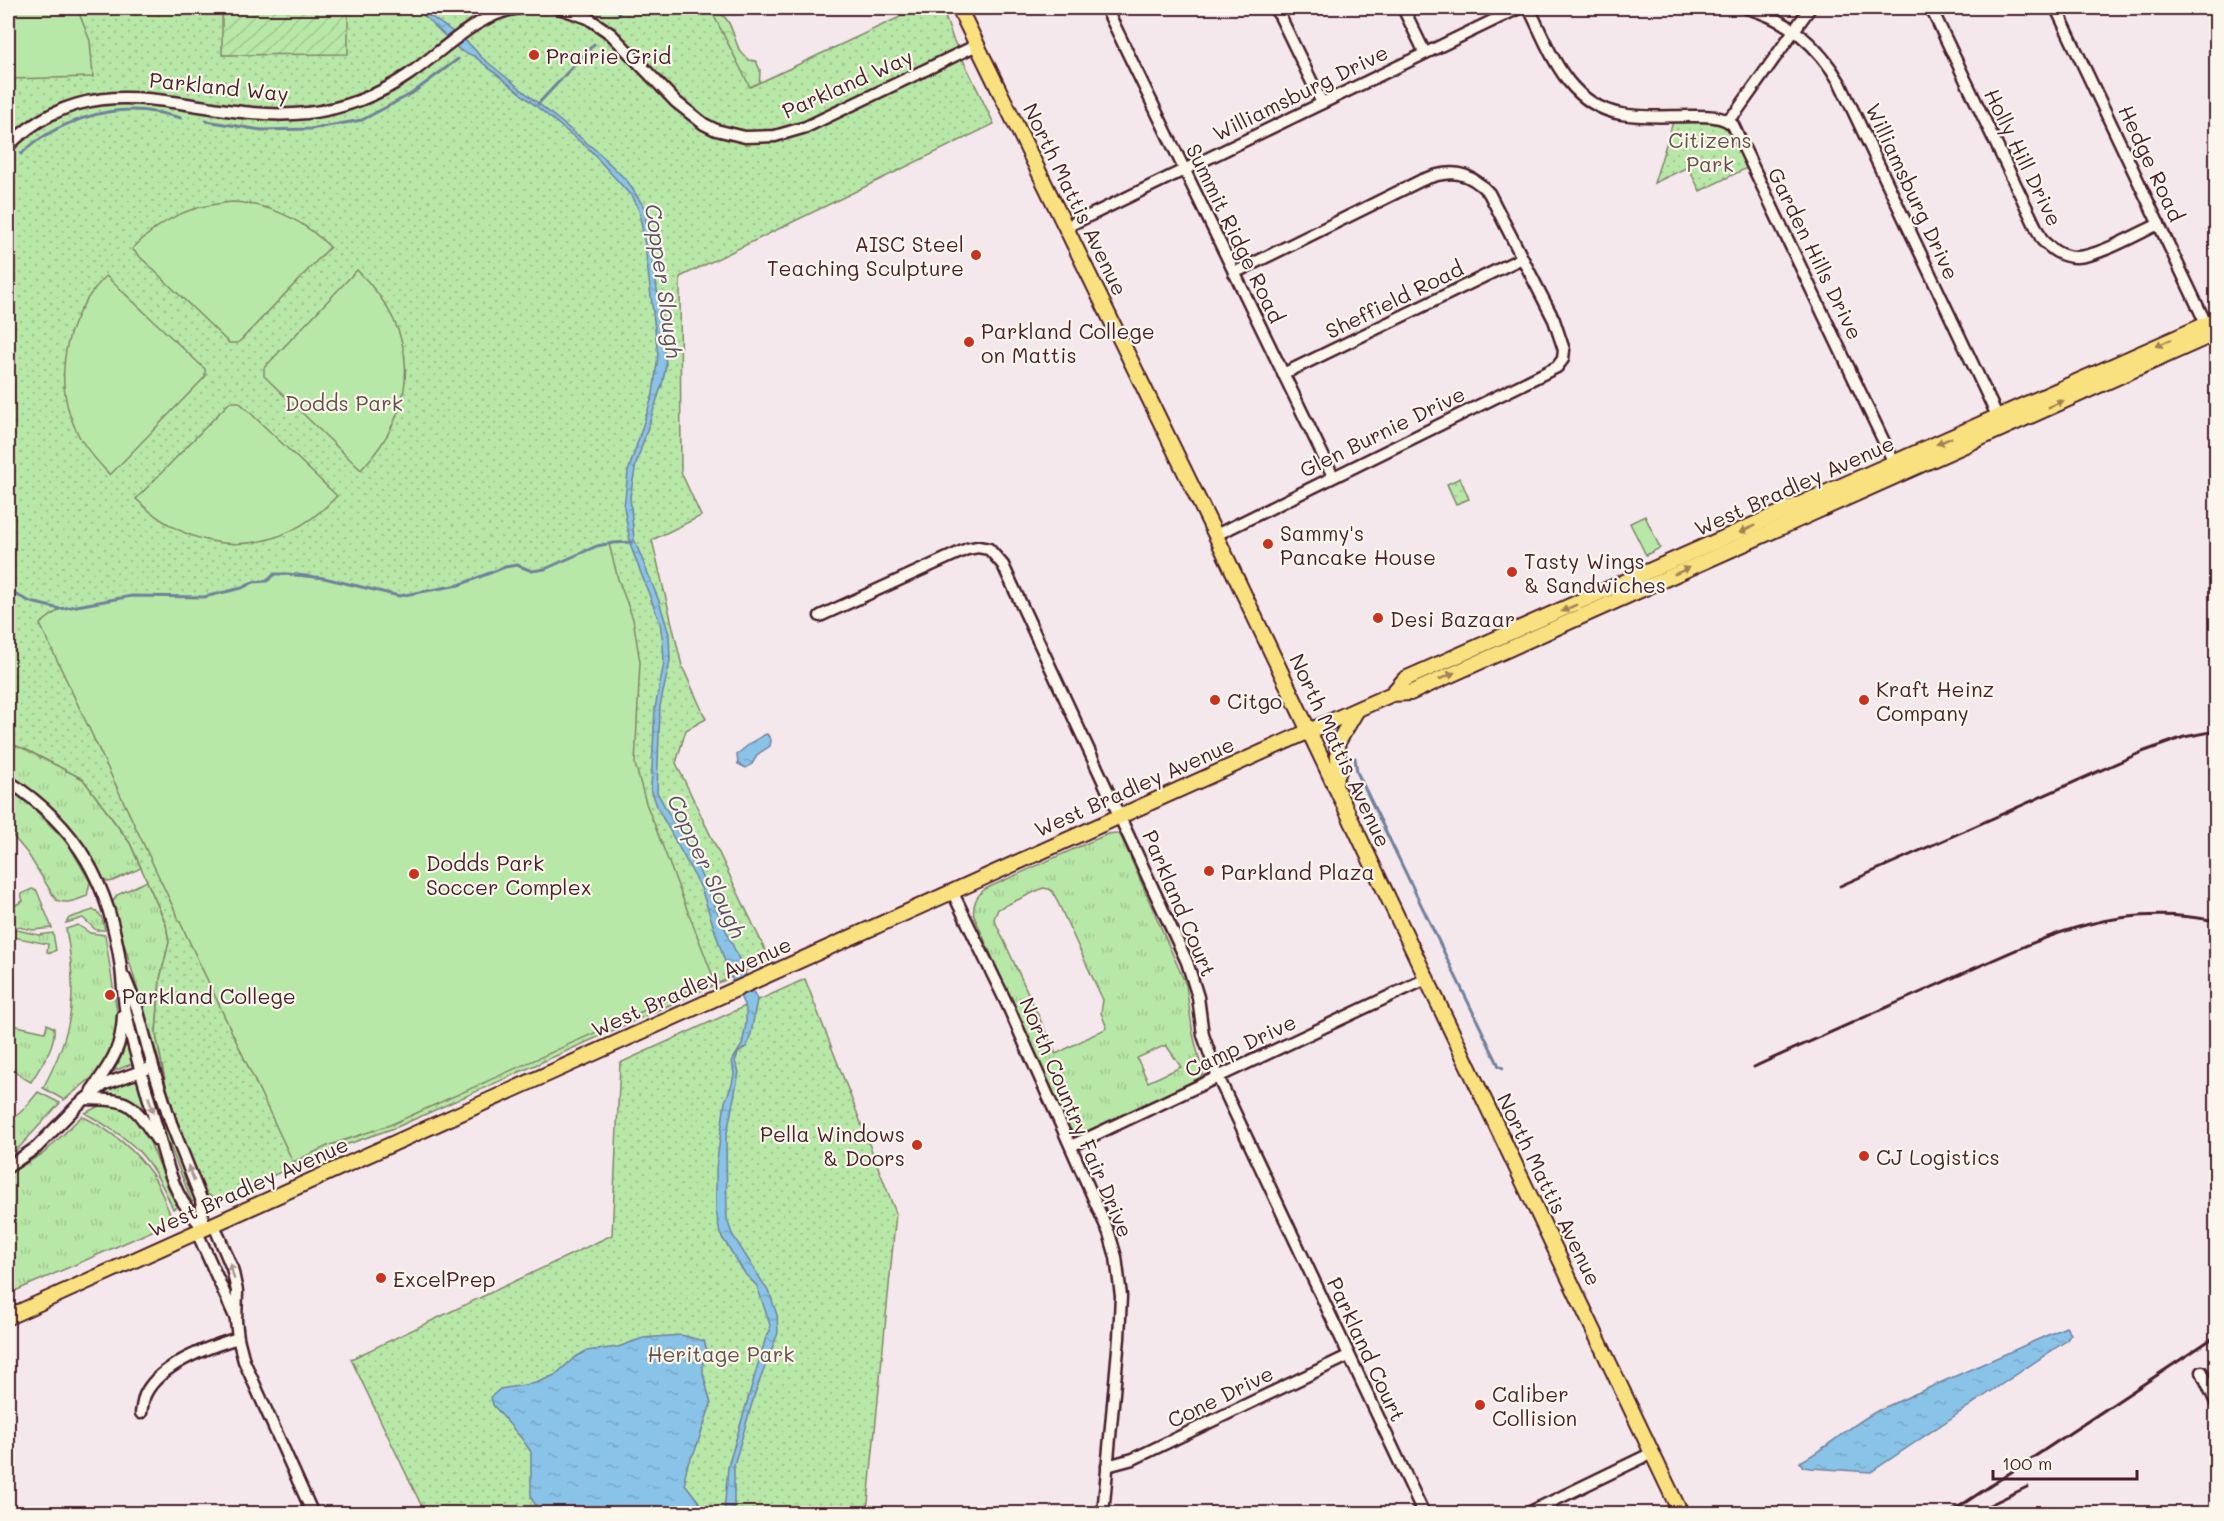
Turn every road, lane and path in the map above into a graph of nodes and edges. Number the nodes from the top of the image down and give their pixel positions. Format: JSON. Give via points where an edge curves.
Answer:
{"nodes":[{"id":1,"x":520,"y":8,"type":"edge"},
{"id":2,"x":559,"y":8,"type":"edge"},
{"id":3,"x":959,"y":8,"type":"edge"},
{"id":4,"x":1106,"y":8,"type":"edge"},
{"id":5,"x":1274,"y":8,"type":"edge"},
{"id":6,"x":1403,"y":8,"type":"edge"},
{"id":7,"x":1519,"y":8,"type":"edge"},
{"id":8,"x":1529,"y":8,"type":"edge"},
{"id":9,"x":1747,"y":8,"type":"edge"},
{"id":10,"x":1810,"y":8,"type":"edge"},
{"id":11,"x":1931,"y":8,"type":"edge"},
{"id":12,"x":2056,"y":8,"type":"edge"},
{"id":13,"x":1795,"y":29,"type":"junction"},
{"id":14,"x":977,"y":45,"type":"junction"},
{"id":15,"x":1425,"y":53,"type":"junction"},
{"id":16,"x":1322,"y":103,"type":"junction"},
{"id":17,"x":1727,"y":120,"type":"junction"},
{"id":18,"x":8,"y":146,"type":"edge"},
{"id":19,"x":1184,"y":170,"type":"junction"},
{"id":20,"x":2159,"y":224,"type":"junction"},
{"id":21,"x":1066,"y":228,"type":"junction"},
{"id":22,"x":1522,"y":258,"type":"junction"},
{"id":23,"x":1234,"y":273,"type":"junction"},
{"id":24,"x":2213,"y":328,"type":"edge"},
{"id":25,"x":1283,"y":374,"type":"junction"},
{"id":26,"x":2000,"y":423,"type":"junction"},
{"id":27,"x":1897,"y":468,"type":"junction"},
{"id":28,"x":1333,"y":476,"type":"junction"},
{"id":29,"x":1216,"y":535,"type":"junction"},
{"id":30,"x":820,"y":616,"type":"dead end"},
{"id":31,"x":1358,"y":709,"type":"junction"},
{"id":32,"x":1309,"y":731,"type":"junction"},
{"id":33,"x":8,"y":781,"type":"edge"},
{"id":34,"x":1334,"y":785,"type":"junction"},
{"id":35,"x":1121,"y":815,"type":"junction"},
{"id":36,"x":952,"y":891,"type":"junction"},
{"id":37,"x":121,"y":967,"type":"junction"},
{"id":38,"x":1426,"y":979,"type":"junction"},
{"id":39,"x":123,"y":993,"type":"junction"},
{"id":40,"x":153,"y":1067,"type":"junction"},
{"id":41,"x":141,"y":1071,"type":"junction"},
{"id":42,"x":1218,"y":1077,"type":"junction"},
{"id":43,"x":86,"y":1099,"type":"junction"},
{"id":44,"x":1071,"y":1146,"type":"junction"},
{"id":45,"x":163,"y":1148,"type":"junction"},
{"id":46,"x":8,"y":1167,"type":"edge"},
{"id":47,"x":205,"y":1228,"type":"junction"},
{"id":48,"x":8,"y":1317,"type":"edge"},
{"id":49,"x":236,"y":1321,"type":"junction"},
{"id":50,"x":238,"y":1338,"type":"junction"},
{"id":51,"x":1348,"y":1356,"type":"junction"},
{"id":52,"x":2202,"y":1372,"type":"dead end"},
{"id":53,"x":2217,"y":1403,"type":"edge"},
{"id":54,"x":141,"y":1413,"type":"dead end"},
{"id":55,"x":1652,"y":1453,"type":"junction"},
{"id":56,"x":1107,"y":1466,"type":"junction"},
{"id":57,"x":313,"y":1514,"type":"edge"},
{"id":58,"x":1103,"y":1514,"type":"edge"},
{"id":59,"x":1424,"y":1514,"type":"edge"},
{"id":60,"x":1526,"y":1514,"type":"edge"},
{"id":61,"x":1681,"y":1514,"type":"edge"}],
"edges":[{"from":1,"to":18,"type":"street","name":"Parkland Way","via":[[503,11],[471,28],[391,86],[338,107],[282,114],[147,98],[93,100],[46,117]]},
{"from":2,"to":14,"type":"street","name":"Parkland Way","via":[[588,18],[611,34],[676,102],[704,124],[745,137],[775,136],[806,127]]},
{"from":3,"to":14,"type":"main road","name":"North Mattis Avenue"},
{"from":4,"to":19,"type":"street","name":"Summit Ridge Road"},
{"from":5,"to":16,"type":"street"},
{"from":6,"to":15,"type":"street"},
{"from":7,"to":15,"type":"street","name":"Williamsburg Drive"},
{"from":8,"to":17,"type":"street","via":[[1566,81],[1597,106],[1623,114]]},
{"from":9,"to":13,"type":"street","name":"Williamsburg Drive"},
{"from":10,"to":13,"type":"street"},
{"from":11,"to":20,"type":"street","name":"Holly Hill Drive","via":[[2042,240],[2067,256],[2082,257]]},
{"from":12,"to":20,"type":"street","name":"Hedge Road"},
{"from":13,"to":17,"type":"street"},
{"from":13,"to":26,"type":"street","name":"Williamsburg Drive","via":[[1819,52],[1840,83]]},
{"from":14,"to":21,"type":"main road","name":"North Mattis Avenue"},
{"from":15,"to":16,"type":"street","name":"Williamsburg Drive"},
{"from":16,"to":19,"type":"street","name":"Williamsburg Drive"},
{"from":17,"to":27,"type":"street","name":"Garden Hills Drive","via":[[1733,125]]},
{"from":19,"to":21,"type":"street","name":"Williamsburg Drive"},
{"from":19,"to":23,"type":"street","name":"Summit Ridge Road"},
{"from":20,"to":24,"type":"street","name":"Hedge Road"},
{"from":21,"to":29,"type":"main road","name":"North Mattis Avenue"},
{"from":22,"to":23,"type":"street","via":[[1488,193],[1473,179],[1446,172],[1422,180]]},
{"from":22,"to":25,"type":"street","name":"Sheffield Road"},
{"from":22,"to":28,"type":"street","name":"Glen Burnie Drive","via":[[1554,320],[1564,350],[1557,367]]},
{"from":23,"to":25,"type":"street","name":"Summit Ridge Road"},
{"from":24,"to":26,"type":"main road","name":"West Bradley Avenue"},
{"from":25,"to":28,"type":"street","name":"Summit Ridge Road"},
{"from":26,"to":27,"type":"main road","name":"West Bradley Avenue"},
{"from":27,"to":31,"type":"main road","name":"West Bradley Avenue","via":[[1410,693],[1392,694]]},
{"from":28,"to":29,"type":"street","name":"Glen Burnie Drive"},
{"from":29,"to":32,"type":"main road","name":"North Mattis Avenue"},
{"from":30,"to":35,"type":"street","name":"Parkland Court","via":[[967,549],[990,549],[1003,565]]},
{"from":31,"to":32,"type":"main road","name":"West Bradley Avenue"},
{"from":31,"to":34,"type":"main road","via":[[1337,744],[1339,771]]},
{"from":32,"to":34,"type":"main road","name":"North Mattis Avenue"},
{"from":32,"to":35,"type":"main road","name":"West Bradley Avenue"},
{"from":33,"to":37,"type":"street","via":[[58,820],[90,863],[104,895]]},
{"from":34,"to":38,"type":"main road","name":"North Mattis Avenue"},
{"from":35,"to":36,"type":"main road","name":"West Bradley Avenue"},
{"from":35,"to":42,"type":"street","name":"Parkland Court","via":[[1195,982],[1203,1035]]},
{"from":36,"to":44,"type":"street","name":"North Country Fair Drive"},
{"from":36,"to":47,"type":"main road","name":"West Bradley Avenue"},
{"from":37,"to":39,"type":"street"},
{"from":37,"to":40,"type":"street"},
{"from":38,"to":42,"type":"street","name":"Camp Drive"},
{"from":38,"to":55,"type":"main road","name":"North Mattis Avenue"},
{"from":39,"to":41,"type":"street"},
{"from":39,"to":43,"type":"street","via":[[122,1034],[113,1061]]},
{"from":40,"to":41,"type":"street"},
{"from":47,"to":40,"type":"street","one_way":true,"via":[[201,1199]]},
{"from":41,"to":43,"type":"street","via":[[105,1084]]},
{"from":41,"to":45,"type":"street","one_way":true},
{"from":42,"to":44,"type":"street","name":"Camp Drive"},
{"from":42,"to":51,"type":"street","name":"Parkland Court"},
{"from":43,"to":45,"type":"street","via":[[113,1100],[135,1108]]},
{"from":43,"to":46,"type":"street","via":[[37,1147]]},
{"from":44,"to":56,"type":"street","name":"North Country Fair Drive","via":[[1109,1233],[1120,1279],[1119,1338]]},
{"from":45,"to":47,"type":"street","via":[[186,1207]]},
{"from":47,"to":48,"type":"main road","name":"West Bradley Avenue"},
{"from":47,"to":49,"type":"street"},
{"from":49,"to":47,"type":"street","one_way":true,"via":[[237,1291],[232,1268]]},
{"from":49,"to":50,"type":"street"},
{"from":50,"to":54,"type":"street","via":[[171,1368],[146,1394]]},
{"from":50,"to":57,"type":"street","via":[[253,1383]]},
{"from":51,"to":56,"type":"street","name":"Cone Drive","via":[[1133,1459]]},
{"from":51,"to":59,"type":"street","name":"Parkland Court"},
{"from":52,"to":53,"type":"street"},
{"from":55,"to":60,"type":"street"},
{"from":55,"to":61,"type":"main road","name":"North Mattis Avenue"},
{"from":56,"to":58,"type":"street","name":"North Country Fair Drive"}]}
